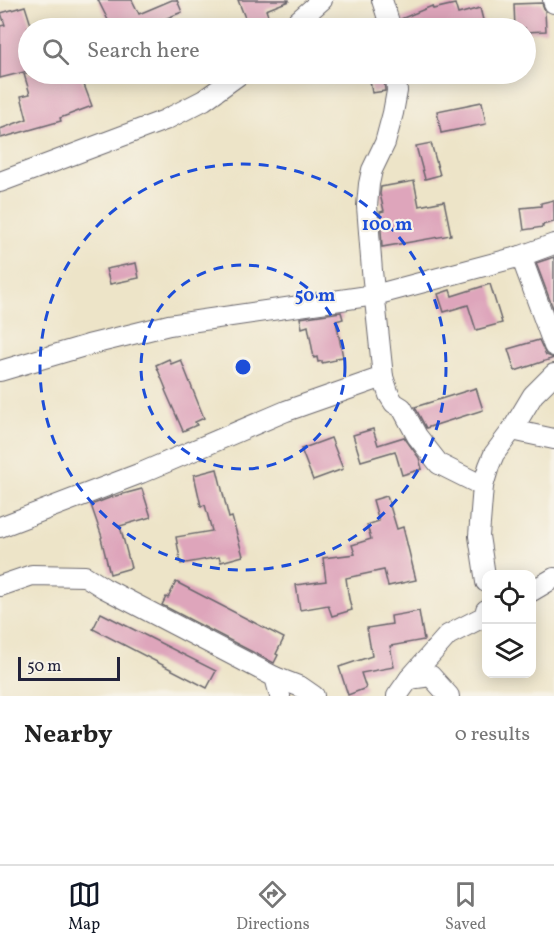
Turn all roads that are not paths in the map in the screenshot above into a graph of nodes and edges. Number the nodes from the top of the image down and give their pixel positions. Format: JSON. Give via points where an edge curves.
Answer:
{"nodes":[{"id":1,"x":382,"y":0,"type":"edge"},
{"id":2,"x":313,"y":3,"type":"edge"},
{"id":3,"x":299,"y":18,"type":"edge"},
{"id":4,"x":388,"y":18,"type":"edge"},
{"id":5,"x":226,"y":84,"type":"edge"},
{"id":6,"x":397,"y":84,"type":"edge"},
{"id":7,"x":0,"y":182,"type":"edge"},
{"id":8,"x":554,"y":244,"type":"edge"},
{"id":9,"x":521,"y":256,"type":"junction"},
{"id":10,"x":375,"y":295,"type":"junction"},
{"id":11,"x":554,"y":346,"type":"edge"},
{"id":12,"x":0,"y":371,"type":"edge"},
{"id":13,"x":554,"y":374,"type":"edge"},
{"id":14,"x":383,"y":376,"type":"junction"},
{"id":15,"x":512,"y":430,"type":"junction"},
{"id":16,"x":554,"y":439,"type":"edge"},
{"id":17,"x":483,"y":486,"type":"junction"},
{"id":18,"x":0,"y":527,"type":"edge"},
{"id":19,"x":484,"y":570,"type":"edge"},
{"id":20,"x":554,"y":578,"type":"edge"},
{"id":21,"x":0,"y":586,"type":"edge"},
{"id":22,"x":536,"y":588,"type":"edge"},
{"id":23,"x":482,"y":616,"type":"edge"},
{"id":24,"x":410,"y":680,"type":"junction"},
{"id":25,"x":278,"y":687,"type":"edge"},
{"id":26,"x":314,"y":696,"type":"edge"},
{"id":27,"x":397,"y":696,"type":"edge"},
{"id":28,"x":449,"y":696,"type":"edge"}],
"edges":[{"from":1,"to":4,"type":"street"},
{"from":2,"to":3,"type":"street"},
{"from":5,"to":7,"type":"street","via":[[165,120]]},
{"from":6,"to":10,"type":"street","via":[[385,143],[369,184],[367,206]]},
{"from":8,"to":9,"type":"street"},
{"from":9,"to":10,"type":"street"},
{"from":9,"to":11,"type":"street"},
{"from":10,"to":12,"type":"street","via":[[170,325]]},
{"from":10,"to":14,"type":"street"},
{"from":13,"to":15,"type":"street","via":[[533,395]]},
{"from":14,"to":17,"type":"street","via":[[394,403],[402,408],[439,464]]},
{"from":14,"to":18,"type":"street","via":[[286,411]]},
{"from":15,"to":16,"type":"street"},
{"from":15,"to":17,"type":"street","via":[[494,454]]},
{"from":17,"to":19,"type":"street","via":[[479,536]]},
{"from":20,"to":22,"type":"street"},
{"from":21,"to":25,"type":"street","via":[[32,575],[84,576]]},
{"from":23,"to":24,"type":"street","via":[[448,635]]},
{"from":24,"to":27,"type":"street"},
{"from":24,"to":28,"type":"street","via":[[431,676]]},
{"from":25,"to":26,"type":"street","via":[[301,687]]}]}
